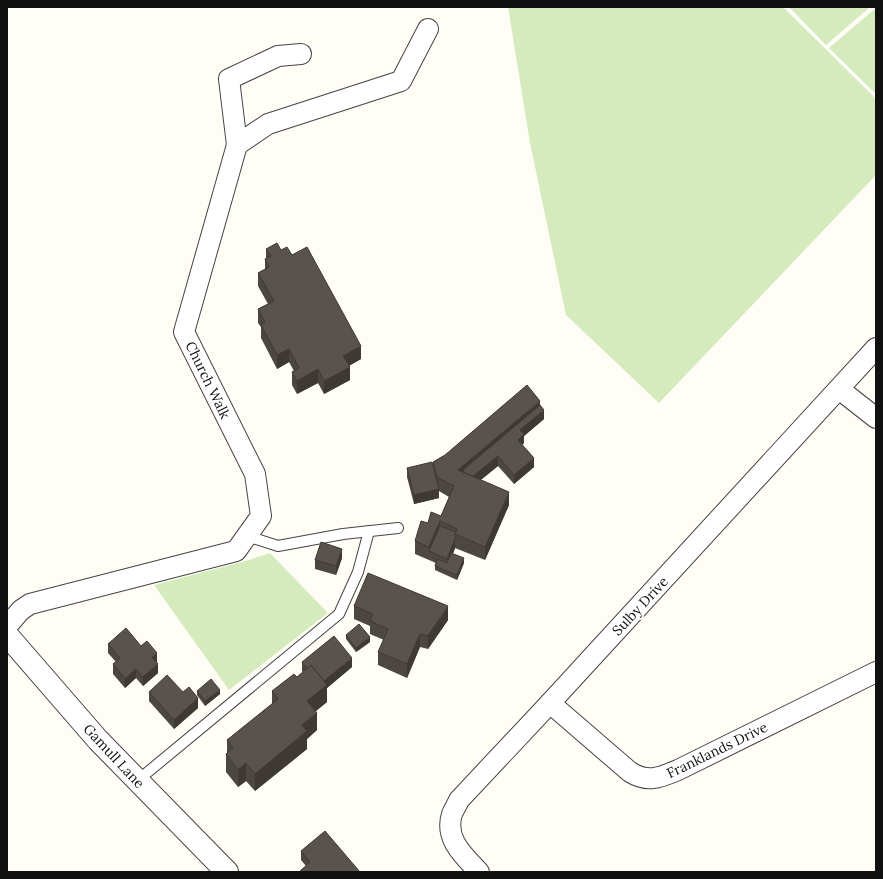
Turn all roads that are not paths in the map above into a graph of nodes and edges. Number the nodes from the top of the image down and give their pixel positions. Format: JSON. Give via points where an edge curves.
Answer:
{"nodes":[{"id":1,"x":428,"y":29,"type":"dead end"},
{"id":2,"x":301,"y":54,"type":"dead end"},
{"id":3,"x":237,"y":145,"type":"junction"},
{"id":4,"x":876,"y":348,"type":"edge"},
{"id":5,"x":839,"y":389,"type":"junction"},
{"id":6,"x":876,"y":418,"type":"edge"},
{"id":7,"x":398,"y":528,"type":"dead end"},
{"id":8,"x":369,"y":531,"type":"junction"},
{"id":9,"x":247,"y":536,"type":"junction"},
{"id":10,"x":7,"y":626,"type":"edge"},
{"id":11,"x":7,"y":636,"type":"edge"},
{"id":12,"x":876,"y":672,"type":"edge"},
{"id":13,"x":550,"y":703,"type":"junction"},
{"id":14,"x":137,"y":781,"type":"junction"},
{"id":15,"x":227,"y":872,"type":"edge"},
{"id":16,"x":479,"y":872,"type":"edge"}],
"edges":[{"from":1,"to":3,"type":"street","via":[[401,81],[268,124]]},
{"from":2,"to":3,"type":"street","via":[[278,56],[229,79]]},
{"from":3,"to":9,"type":"street","name":"Church Walk","via":[[184,332],[255,474],[261,516]]},
{"from":4,"to":5,"type":"street","name":"Sulby Drive"},
{"from":5,"to":6,"type":"street"},
{"from":5,"to":13,"type":"street","name":"Sulby Drive"},
{"from":7,"to":8,"type":"lane"},
{"from":8,"to":9,"type":"lane","via":[[278,546]]},
{"from":8,"to":14,"type":"lane","via":[[358,572],[339,614]]},
{"from":9,"to":10,"type":"street","name":"Church Walk","via":[[236,551],[30,604]]},
{"from":11,"to":14,"type":"street","name":"Gamull Lane"},
{"from":12,"to":13,"type":"street","name":"Franklands Drive","via":[[678,770],[648,779],[630,772]]},
{"from":13,"to":16,"type":"street","name":"Sulby Drive","via":[[459,800],[452,815],[451,838]]},
{"from":14,"to":15,"type":"street","name":"Gamull Lane"}]}
